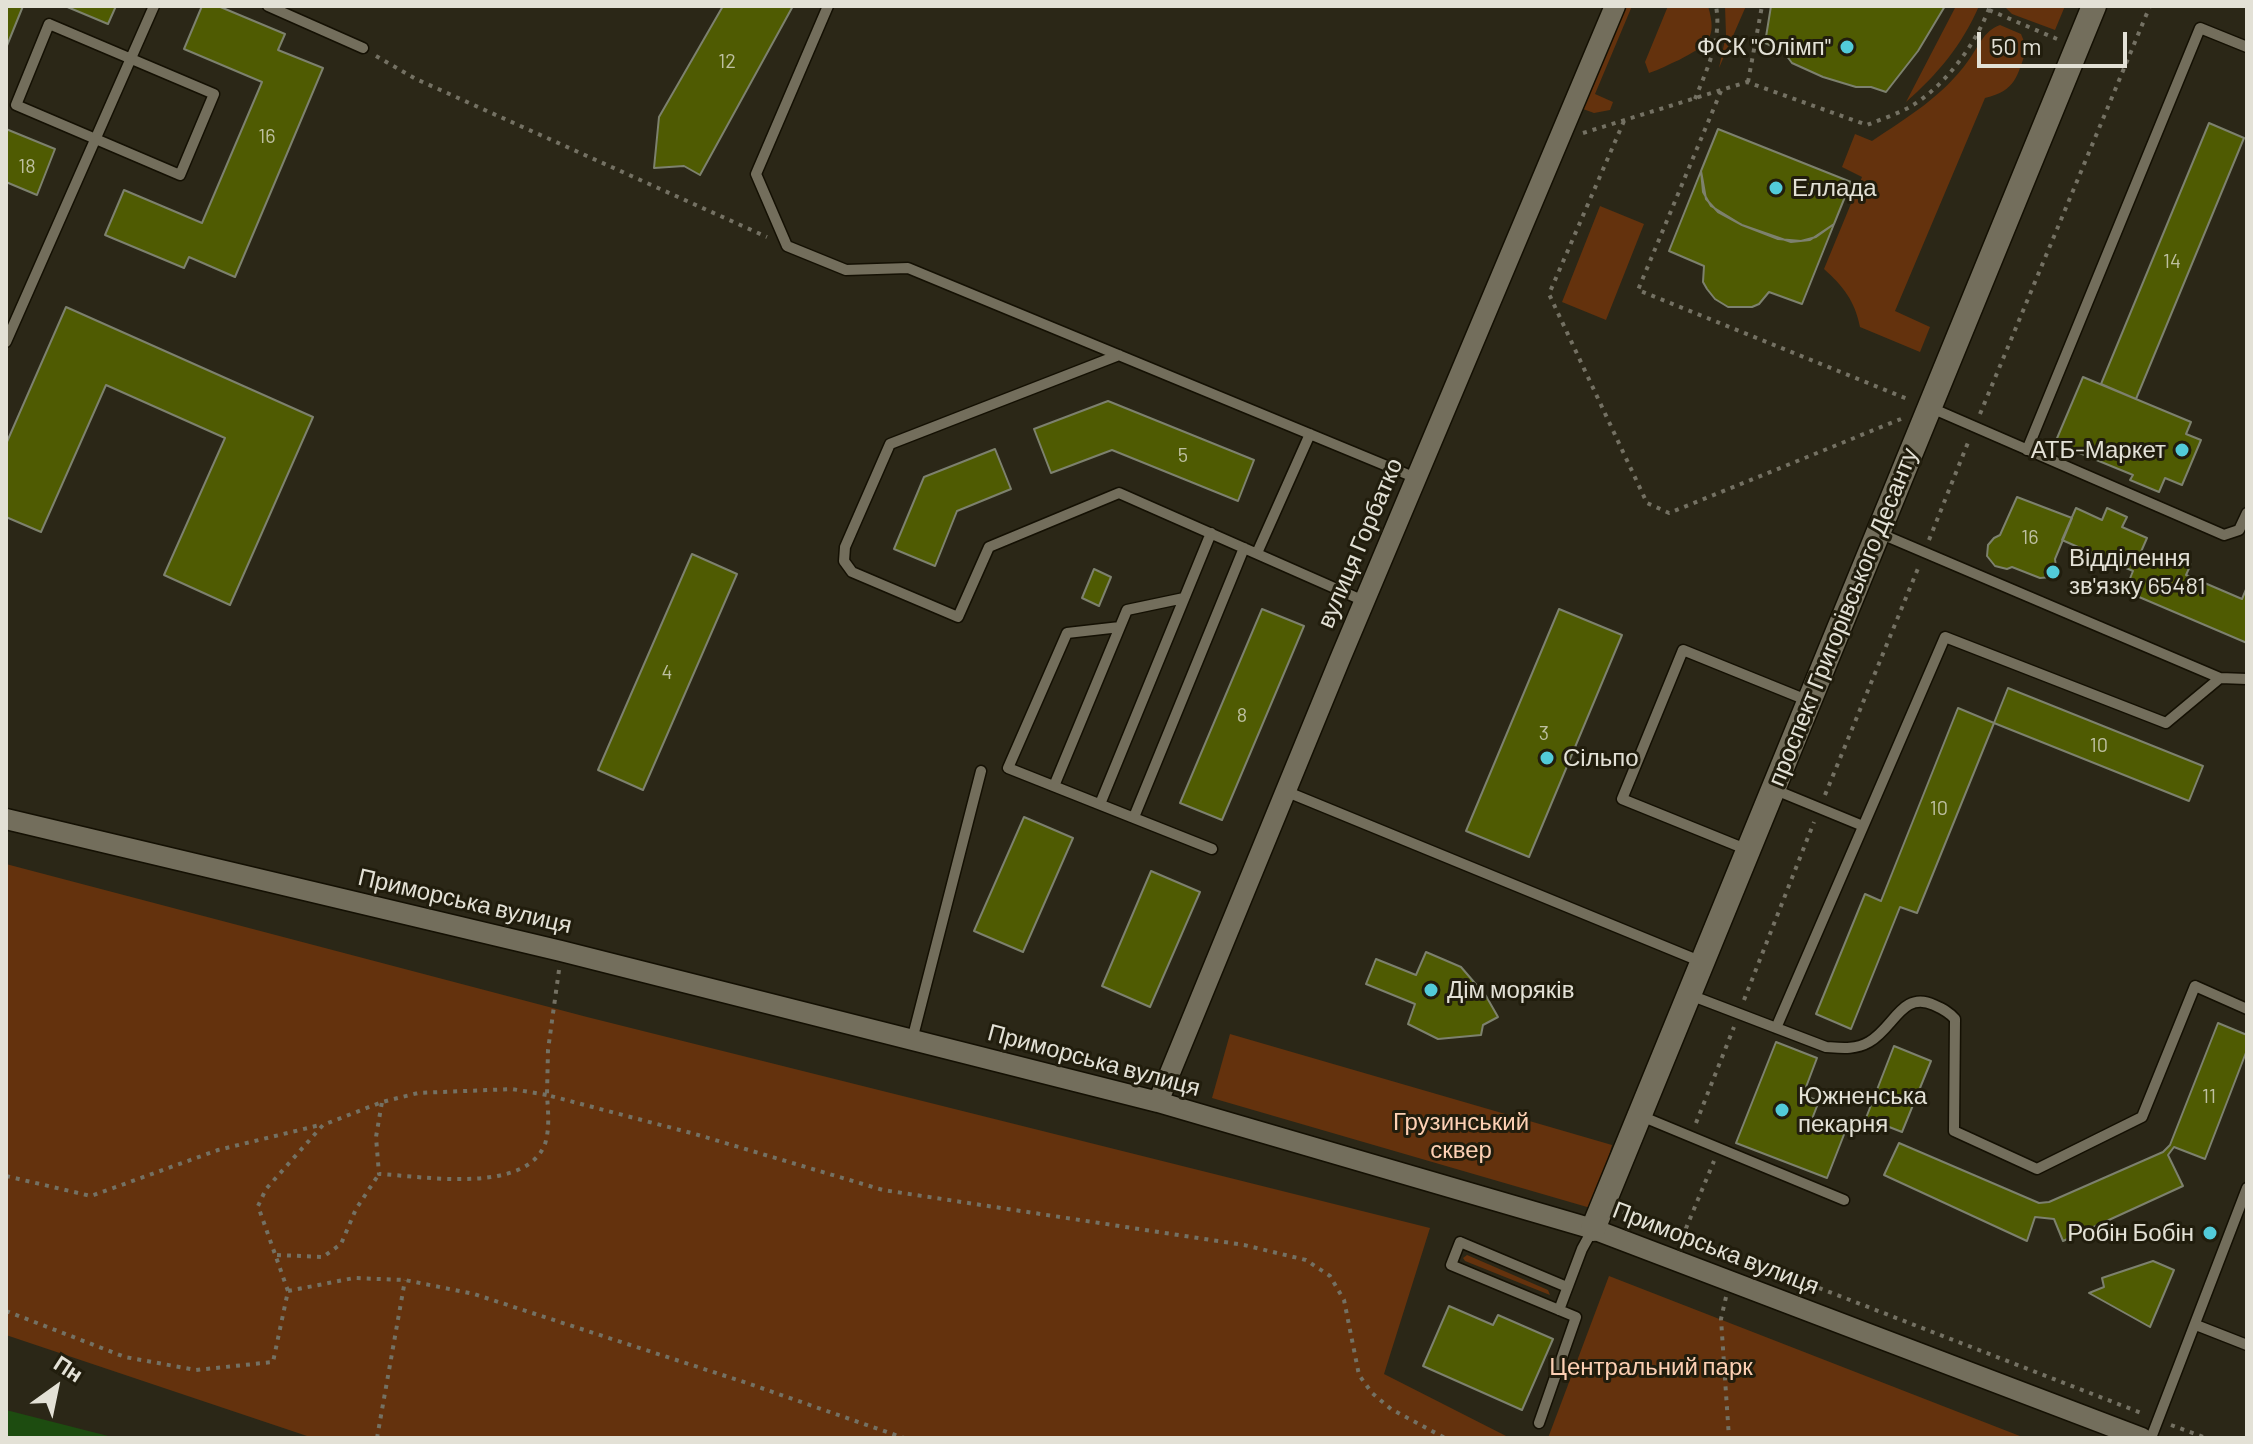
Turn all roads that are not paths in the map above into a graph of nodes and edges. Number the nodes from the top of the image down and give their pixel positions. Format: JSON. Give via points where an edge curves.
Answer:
{"nodes":[{"id":1,"x":154,"y":6,"type":"edge"},
{"id":2,"x":268,"y":6,"type":"edge"},
{"id":3,"x":828,"y":6,"type":"edge"},
{"id":4,"x":1615,"y":6,"type":"edge"},
{"id":5,"x":2094,"y":6,"type":"edge"},
{"id":6,"x":2247,"y":47,"type":"edge"},
{"id":7,"x":363,"y":48,"type":"road end"},
{"id":8,"x":132,"y":58,"type":"junction"},
{"id":9,"x":97,"y":139,"type":"junction"},
{"id":10,"x":6,"y":342,"type":"edge"},
{"id":11,"x":1119,"y":355,"type":"junction"},
{"id":12,"x":1929,"y":407,"type":"junction"},
{"id":13,"x":1310,"y":434,"type":"junction"},
{"id":14,"x":2027,"y":450,"type":"junction"},
{"id":15,"x":1416,"y":478,"type":"junction"},
{"id":16,"x":2247,"y":513,"type":"edge"},
{"id":17,"x":1211,"y":533,"type":"junction"},
{"id":18,"x":1879,"y":533,"type":"junction"},
{"id":19,"x":1244,"y":548,"type":"junction"},
{"id":20,"x":1257,"y":553,"type":"junction"},
{"id":21,"x":1184,"y":598,"type":"junction"},
{"id":22,"x":1364,"y":601,"type":"junction"},
{"id":23,"x":1120,"y":627,"type":"junction"},
{"id":24,"x":2220,"y":678,"type":"junction"},
{"id":25,"x":2247,"y":679,"type":"edge"},
{"id":26,"x":1809,"y":701,"type":"junction"},
{"id":27,"x":981,"y":771,"type":"dead end"},
{"id":28,"x":1054,"y":786,"type":"junction"},
{"id":29,"x":1773,"y":789,"type":"junction"},
{"id":30,"x":1285,"y":791,"type":"junction"},
{"id":31,"x":1100,"y":804,"type":"junction"},
{"id":32,"x":1134,"y":817,"type":"junction"},
{"id":33,"x":6,"y":819,"type":"edge"},
{"id":34,"x":1863,"y":826,"type":"junction"},
{"id":35,"x":1212,"y":849,"type":"dead end"},
{"id":36,"x":1748,"y":850,"type":"junction"},
{"id":37,"x":1702,"y":962,"type":"junction"},
{"id":38,"x":1688,"y":995,"type":"junction"},
{"id":39,"x":2247,"y":1009,"type":"edge"},
{"id":40,"x":1776,"y":1028,"type":"junction"},
{"id":41,"x":912,"y":1040,"type":"junction"},
{"id":42,"x":1158,"y":1102,"type":"junction"},
{"id":43,"x":1639,"y":1115,"type":"junction"},
{"id":44,"x":2247,"y":1188,"type":"edge"},
{"id":45,"x":1844,"y":1200,"type":"dead end"},
{"id":46,"x":1593,"y":1229,"type":"junction"},
{"id":47,"x":1567,"y":1287,"type":"junction"},
{"id":48,"x":1559,"y":1310,"type":"junction"},
{"id":49,"x":2196,"y":1325,"type":"junction"},
{"id":50,"x":2247,"y":1345,"type":"edge"},
{"id":51,"x":1539,"y":1423,"type":"dead end"},
{"id":52,"x":2142,"y":1438,"type":"edge"},
{"id":53,"x":2151,"y":1438,"type":"edge"}],
"edges":[{"from":1,"to":8,"type":"lane"},
{"from":2,"to":7,"type":"lane"},
{"from":3,"to":11,"type":"lane","via":[[756,174],[787,246],[846,270],[908,268]]},
{"from":4,"to":15,"type":"street","name":"вулиця Горбатко"},
{"from":5,"to":12,"type":"street","name":"проспект Григорівського Десанту"},
{"from":6,"to":14,"type":"lane","via":[[2200,28]]},
{"from":8,"to":9,"type":"lane"},
{"from":8,"to":9,"type":"lane","via":[[49,24],[16,105]]},
{"from":8,"to":9,"type":"lane","via":[[214,94],[180,175]]},
{"from":9,"to":10,"type":"lane"},
{"from":11,"to":13,"type":"lane"},
{"from":11,"to":17,"type":"lane","via":[[890,444],[845,547],[844,561],[852,572],[958,617],[989,547],[1119,493]]},
{"from":12,"to":14,"type":"lane"},
{"from":12,"to":18,"type":"street","name":"проспект Григорівського Десанту"},
{"from":13,"to":15,"type":"lane"},
{"from":13,"to":20,"type":"lane"},
{"from":14,"to":16,"type":"lane","via":[[2224,535],[2239,530]]},
{"from":15,"to":22,"type":"street","name":"вулиця Горбатко"},
{"from":17,"to":19,"type":"lane"},
{"from":17,"to":21,"type":"lane"},
{"from":18,"to":24,"type":"lane"},
{"from":18,"to":26,"type":"street","name":"проспект Григорівського Десанту"},
{"from":19,"to":20,"type":"lane"},
{"from":19,"to":32,"type":"lane"},
{"from":20,"to":22,"type":"lane"},
{"from":21,"to":23,"type":"lane","via":[[1127,610]]},
{"from":21,"to":31,"type":"lane"},
{"from":22,"to":30,"type":"street","name":"вулиця Горбатко"},
{"from":23,"to":28,"type":"lane"},
{"from":23,"to":28,"type":"lane","via":[[1067,633],[1008,768]]},
{"from":24,"to":25,"type":"lane"},
{"from":24,"to":34,"type":"lane","via":[[2166,723],[1945,637]]},
{"from":26,"to":29,"type":"street","name":"проспект Григорівського Десанту"},
{"from":26,"to":36,"type":"lane","via":[[1683,650],[1622,799]]},
{"from":27,"to":41,"type":"lane"},
{"from":28,"to":31,"type":"lane"},
{"from":29,"to":34,"type":"lane"},
{"from":29,"to":36,"type":"street","name":"проспект Григорівського Десанту"},
{"from":30,"to":37,"type":"lane"},
{"from":30,"to":42,"type":"street","name":"вулиця Горбатко"},
{"from":31,"to":32,"type":"lane"},
{"from":32,"to":35,"type":"lane"},
{"from":33,"to":41,"type":"street","name":"Приморська вулиця"},
{"from":34,"to":40,"type":"lane"},
{"from":36,"to":37,"type":"street","name":"проспект Григорівського Десанту"},
{"from":37,"to":38,"type":"street","name":"проспект Григорівського Десанту"},
{"from":38,"to":40,"type":"lane"},
{"from":38,"to":43,"type":"street","name":"проспект Григорівського Десанту"},
{"from":39,"to":40,"type":"lane","via":[[2195,986],[2142,1117],[2037,1169],[1954,1131],[1955,1019],[1948,1011],[1922,999],[1912,1001],[1870,1041],[1849,1049],[1826,1047]]},
{"from":41,"to":42,"type":"street","name":"Приморська вулиця"},
{"from":42,"to":46,"type":"street","name":"Приморська вулиця"},
{"from":43,"to":45,"type":"lane"},
{"from":43,"to":46,"type":"street","name":"проспект Григорівського Десанту"},
{"from":44,"to":49,"type":"lane"},
{"from":46,"to":47,"type":"lane"},
{"from":46,"to":52,"type":"street","name":"Приморська вулиця"},
{"from":47,"to":48,"type":"lane"},
{"from":47,"to":48,"type":"lane","via":[[1460,1242],[1451,1265]]},
{"from":48,"to":51,"type":"lane","via":[[1576,1317]]},
{"from":49,"to":50,"type":"lane"},
{"from":49,"to":53,"type":"lane"}]}
